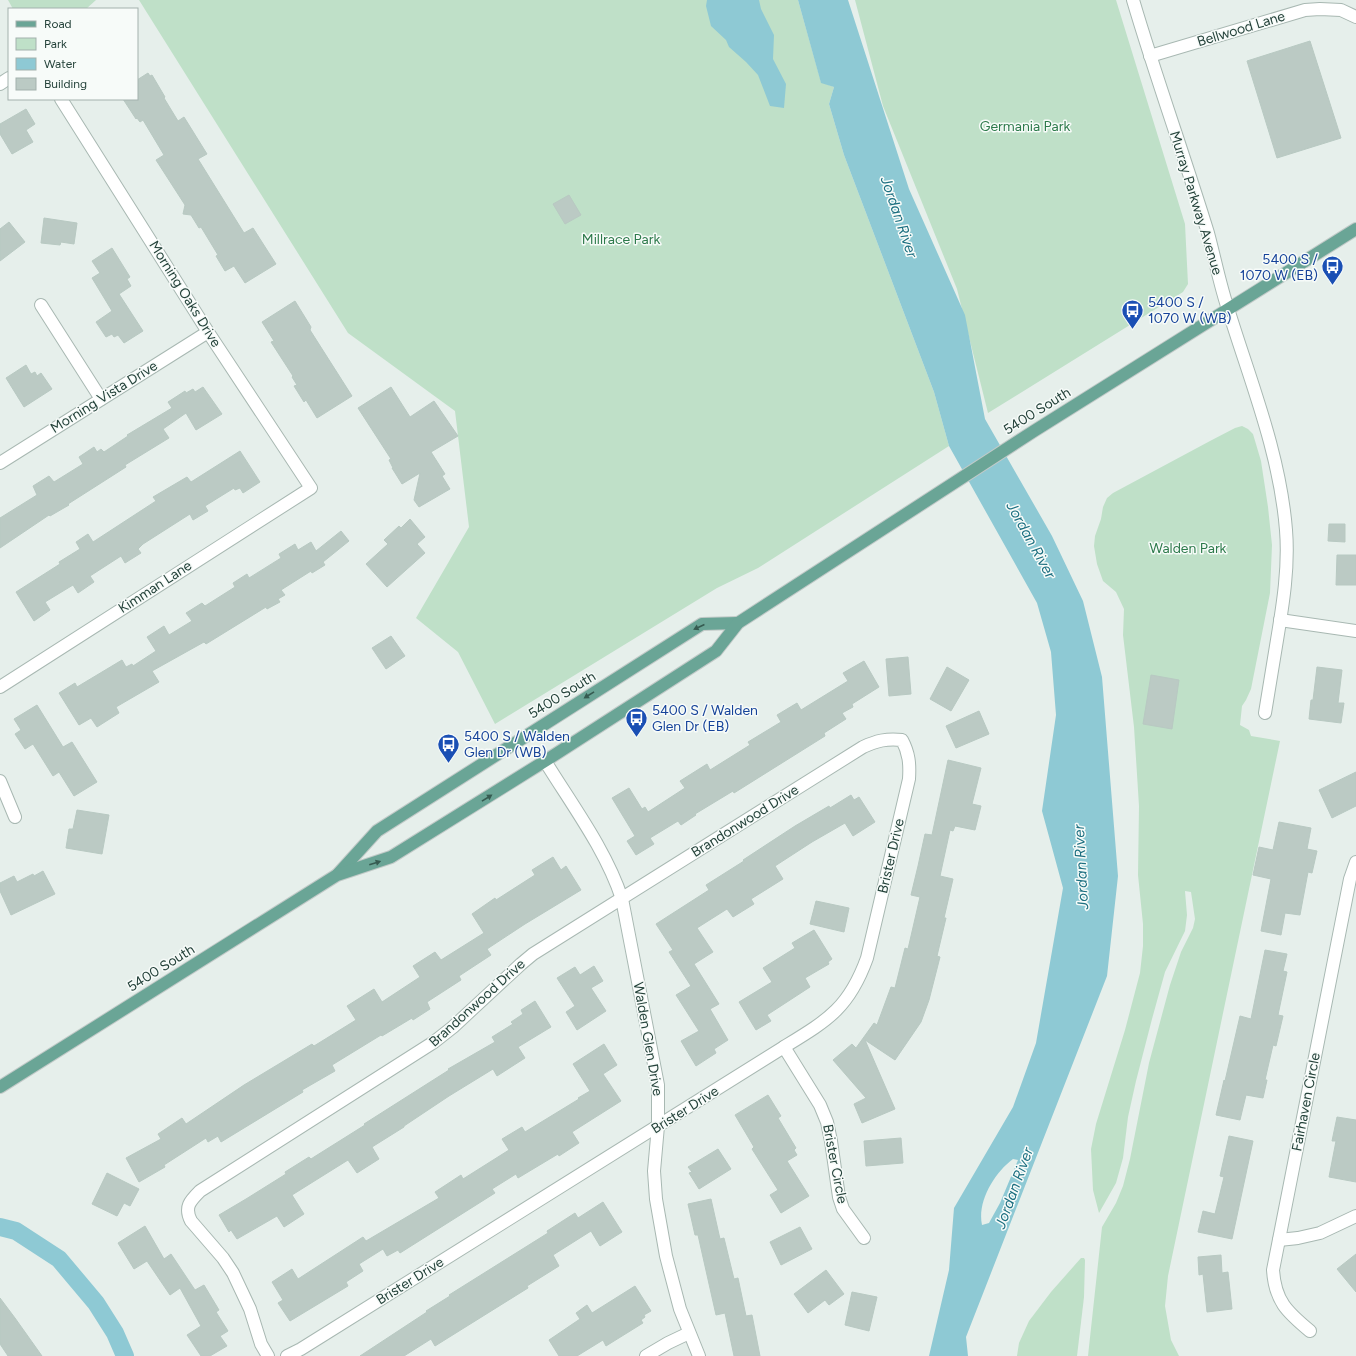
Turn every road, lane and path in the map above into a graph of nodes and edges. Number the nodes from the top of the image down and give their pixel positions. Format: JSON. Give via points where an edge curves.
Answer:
{"nodes":[{"id":1,"x":1133,"y":0,"type":"edge"},
{"id":2,"x":1356,"y":17,"type":"edge"},
{"id":3,"x":1150,"y":56,"type":"junction"},
{"id":4,"x":62,"y":100,"type":"edge"},
{"id":5,"x":1356,"y":229,"type":"edge"},
{"id":6,"x":42,"y":305,"type":"dead end"},
{"id":7,"x":1228,"y":310,"type":"junction"},
{"id":8,"x":208,"y":332,"type":"junction"},
{"id":9,"x":101,"y":399,"type":"junction"},
{"id":10,"x":0,"y":463,"type":"edge"},
{"id":11,"x":311,"y":488,"type":"joint"},
{"id":12,"x":1280,"y":620,"type":"junction"},
{"id":13,"x":738,"y":623,"type":"junction"},
{"id":14,"x":1356,"y":631,"type":"edge"},
{"id":15,"x":0,"y":687,"type":"edge"},
{"id":16,"x":1265,"y":713,"type":"dead end"},
{"id":17,"x":902,"y":740,"type":"joint"},
{"id":18,"x":545,"y":761,"type":"junction"},
{"id":19,"x":0,"y":782,"type":"edge"},
{"id":20,"x":15,"y":817,"type":"dead end"},
{"id":21,"x":1356,"y":862,"type":"edge"},
{"id":22,"x":338,"y":875,"type":"junction"},
{"id":23,"x":622,"y":899,"type":"junction"},
{"id":24,"x":784,"y":1047,"type":"junction"},
{"id":25,"x":0,"y":1087,"type":"edge"},
{"id":26,"x":658,"y":1126,"type":"junction"},
{"id":27,"x":1356,"y":1216,"type":"edge"},
{"id":28,"x":864,"y":1238,"type":"dead end"},
{"id":29,"x":1279,"y":1240,"type":"junction"},
{"id":30,"x":1310,"y":1331,"type":"dead end"},
{"id":31,"x":689,"y":1333,"type":"junction"},
{"id":32,"x":268,"y":1356,"type":"edge"},
{"id":33,"x":287,"y":1356,"type":"edge"},
{"id":34,"x":646,"y":1356,"type":"edge"},
{"id":35,"x":699,"y":1356,"type":"edge"}],
"edges":[{"from":1,"to":3,"type":"street","name":"Murray Parkway Avenue"},
{"from":2,"to":3,"type":"street","name":"Bellwood Lane","via":[[1340,10],[1305,10]]},
{"from":3,"to":7,"type":"street","name":"Murray Parkway Avenue","via":[[1208,234]]},
{"from":4,"to":8,"type":"street","name":"Morning Oaks Drive"},
{"from":5,"to":7,"type":"main road","name":"5400 South"},
{"from":6,"to":9,"type":"street"},
{"from":7,"to":12,"type":"street","name":"Murray Parkway Avenue","via":[[1262,410],[1282,501],[1287,558]]},
{"from":7,"to":13,"type":"main road","name":"5400 South","via":[[1034,431]]},
{"from":8,"to":9,"type":"street","name":"Morning Vista Drive"},
{"from":8,"to":11,"type":"street","name":"Morning Oaks Drive"},
{"from":9,"to":10,"type":"street","name":"Morning Vista Drive"},
{"from":11,"to":15,"type":"street","name":"Kimman Lane"},
{"from":12,"to":14,"type":"street"},
{"from":12,"to":16,"type":"street","name":"Murray Parkway Avenue"},
{"from":13,"to":18,"type":"main road","name":"5400 South","via":[[716,651]]},
{"from":13,"to":22,"type":"main road","name":"5400 South","one_way":true,"via":[[702,624],[377,831]]},
{"from":17,"to":23,"type":"street","name":"Brandonwood Drive","via":[[891,738],[863,747]]},
{"from":17,"to":24,"type":"street","name":"Brister Drive","via":[[909,758],[909,779],[863,970],[852,992],[837,1010],[820,1025]]},
{"from":22,"to":18,"type":"main road","name":"5400 South","one_way":true,"via":[[391,857]]},
{"from":18,"to":23,"type":"street","name":"Walden Glen Drive","via":[[604,856]]},
{"from":19,"to":20,"type":"street"},
{"from":21,"to":29,"type":"street","name":"Fairhaven Circle"},
{"from":22,"to":25,"type":"main road","name":"5400 South"},
{"from":23,"to":26,"type":"street","name":"Walden Glen Drive","via":[[658,1085]]},
{"from":23,"to":32,"type":"street","name":"Brandonwood Drive","via":[[527,958],[434,1042],[206,1186],[190,1202],[188,1215],[232,1273]]},
{"from":24,"to":26,"type":"street","name":"Brister Drive"},
{"from":24,"to":28,"type":"street","name":"Brister Circle","via":[[824,1113],[839,1197],[843,1209]]},
{"from":26,"to":31,"type":"street","name":"Walden Glen Drive","via":[[654,1171],[656,1199],[673,1282]]},
{"from":26,"to":33,"type":"street","name":"Brister Drive"},
{"from":27,"to":29,"type":"street","via":[[1320,1233]]},
{"from":29,"to":30,"type":"street","name":"Fairhaven Circle","via":[[1273,1270],[1278,1297],[1291,1316]]},
{"from":31,"to":34,"type":"street"},
{"from":31,"to":35,"type":"street","name":"Walden Glen Drive"}]}
